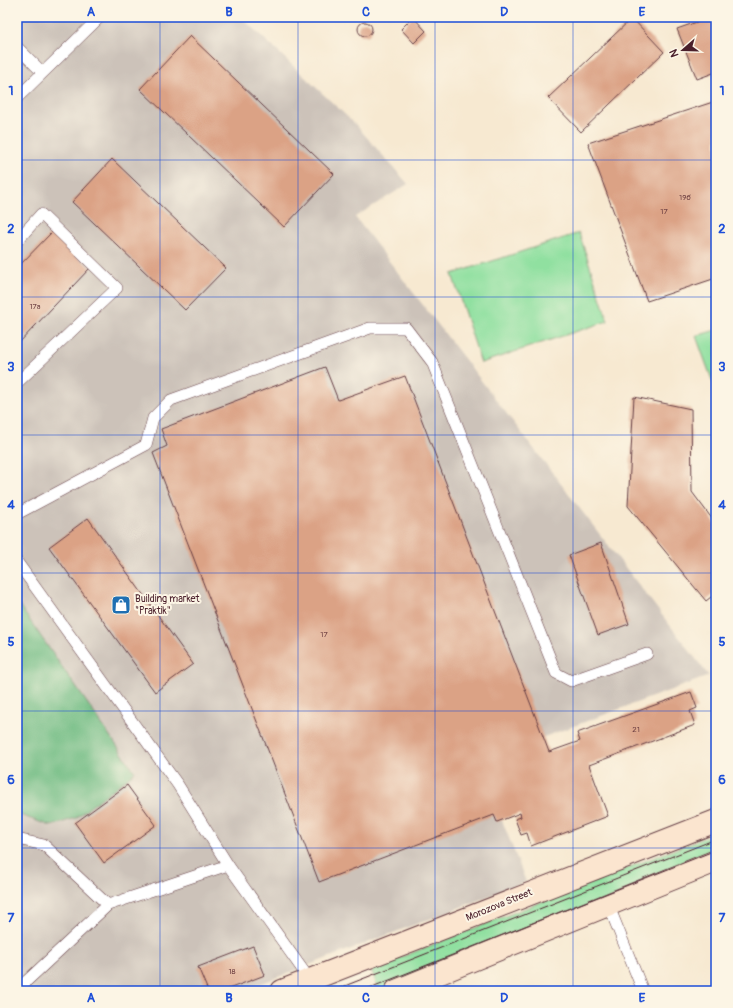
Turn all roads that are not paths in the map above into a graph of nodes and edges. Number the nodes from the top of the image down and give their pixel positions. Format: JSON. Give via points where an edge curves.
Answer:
{"nodes":[{"id":1,"x":100,"y":17,"type":"edge"},
{"id":2,"x":17,"y":47,"type":"edge"},
{"id":3,"x":42,"y":72,"type":"junction"},
{"id":4,"x":17,"y":98,"type":"edge"},
{"id":5,"x":17,"y":242,"type":"edge"},
{"id":6,"x":17,"y":383,"type":"edge"},
{"id":7,"x":17,"y":514,"type":"edge"},
{"id":8,"x":17,"y":562,"type":"edge"},
{"id":9,"x":647,"y":654,"type":"dead end"},
{"id":10,"x":716,"y":821,"type":"edge"},
{"id":11,"x":17,"y":838,"type":"edge"},
{"id":12,"x":716,"y":862,"type":"edge"},
{"id":13,"x":228,"y":865,"type":"junction"},
{"id":14,"x":608,"y":904,"type":"junction"},
{"id":15,"x":108,"y":905,"type":"junction"},
{"id":16,"x":314,"y":986,"type":"edge"},
{"id":17,"x":17,"y":990,"type":"edge"},
{"id":18,"x":282,"y":991,"type":"edge"},
{"id":19,"x":396,"y":991,"type":"edge"},
{"id":20,"x":643,"y":991,"type":"edge"}],
"edges":[{"from":1,"to":3,"type":"lane"},
{"from":2,"to":3,"type":"lane"},
{"from":3,"to":4,"type":"lane"},
{"from":5,"to":6,"type":"lane","via":[[41,214],[117,288]]},
{"from":7,"to":9,"type":"lane","via":[[146,445],[152,418],[171,400],[370,328],[406,328],[432,362],[556,673],[572,681]]},
{"from":8,"to":13,"type":"lane","via":[[178,785]]},
{"from":10,"to":16,"type":"main road","name":"Morozova Street"},
{"from":11,"to":15,"type":"lane","via":[[44,845]]},
{"from":12,"to":14,"type":"main road"},
{"from":13,"to":15,"type":"lane"},
{"from":13,"to":16,"type":"lane"},
{"from":14,"to":19,"type":"main road"},
{"from":14,"to":20,"type":"lane"},
{"from":15,"to":17,"type":"lane"},
{"from":16,"to":18,"type":"main road","name":"Morozova Street"}]}
